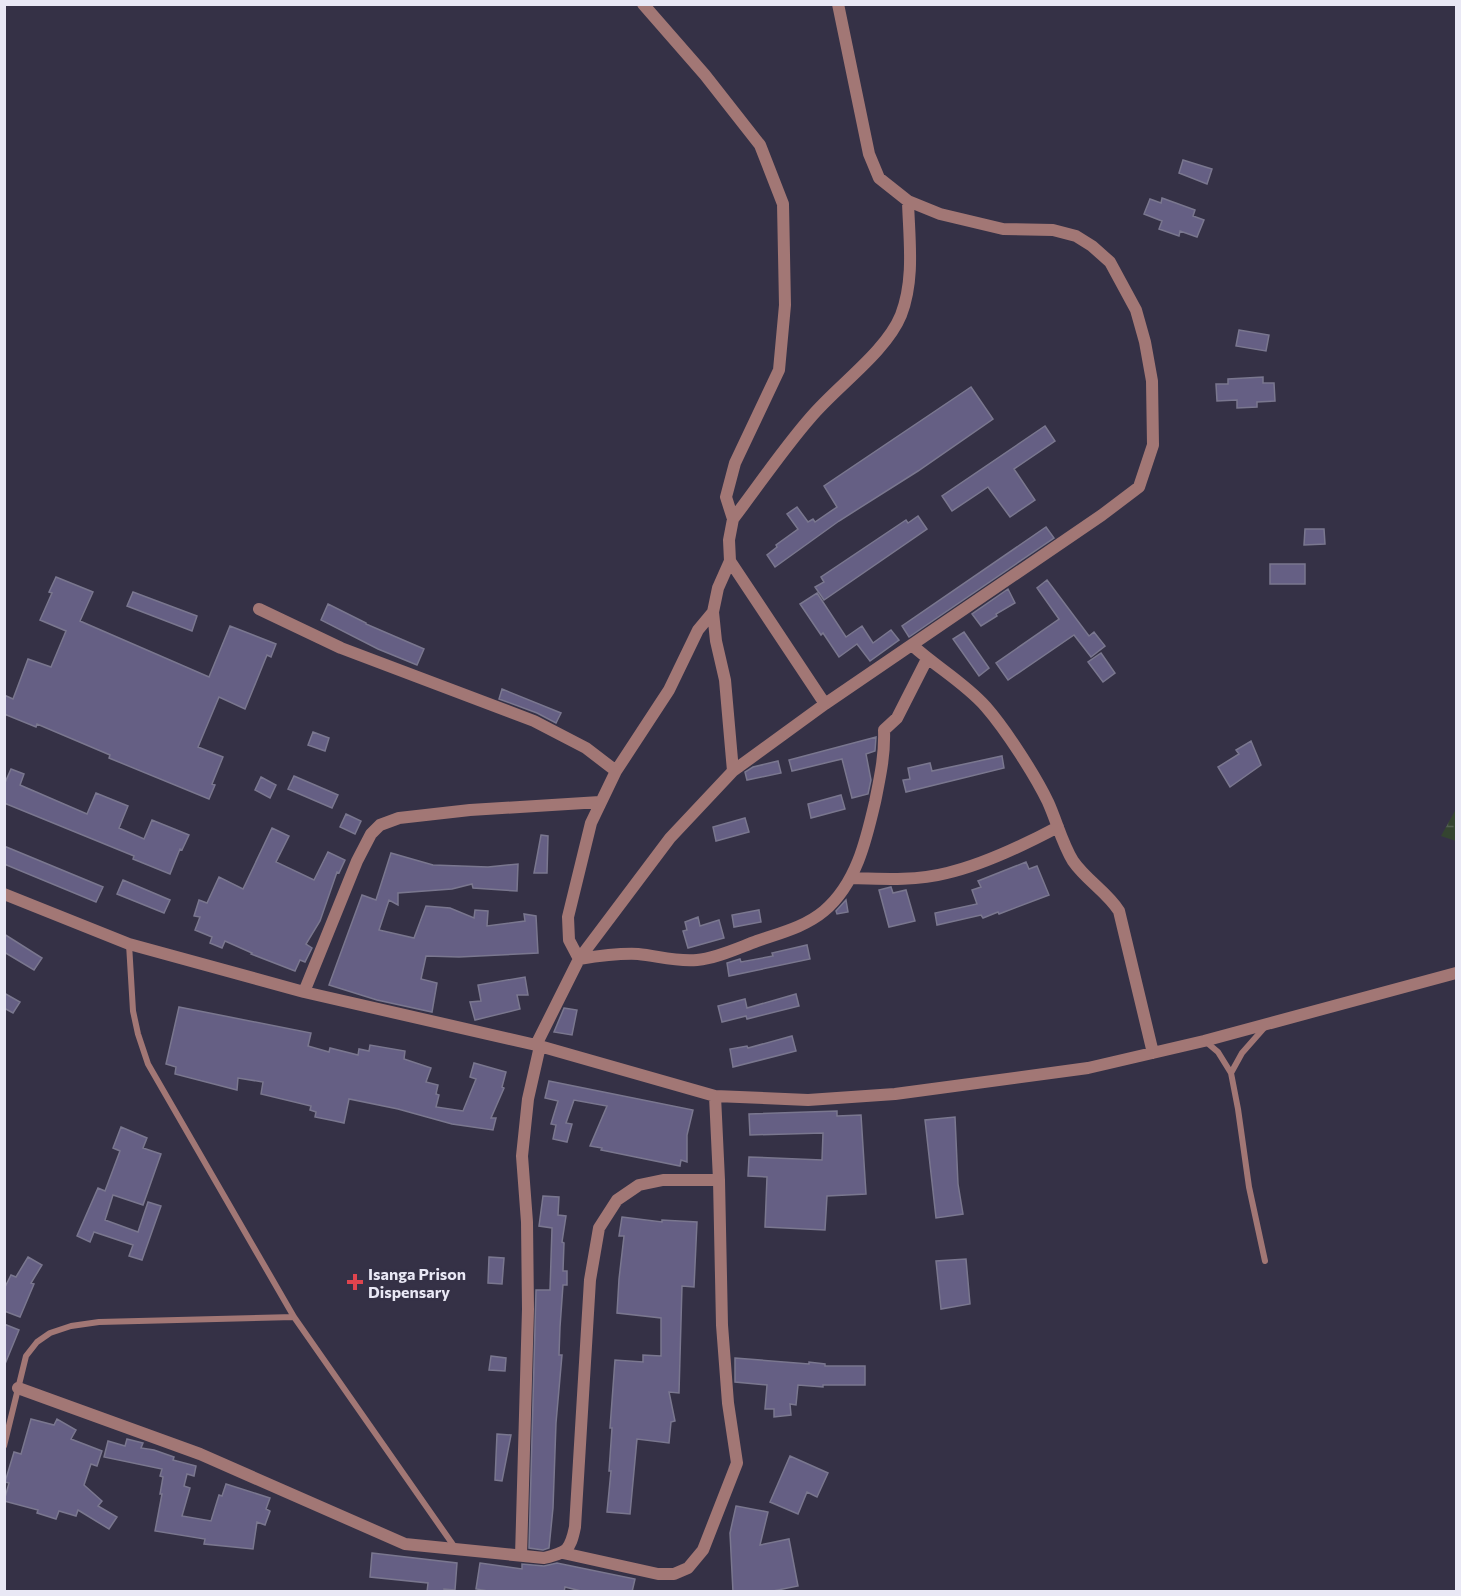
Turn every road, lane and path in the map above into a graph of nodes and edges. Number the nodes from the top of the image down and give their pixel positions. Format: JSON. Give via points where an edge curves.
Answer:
{"nodes":[{"id":1,"x":643,"y":4,"type":"edge"},
{"id":2,"x":838,"y":4,"type":"edge"},
{"id":3,"x":908,"y":201,"type":"junction"},
{"id":4,"x":733,"y":519,"type":"junction"},
{"id":5,"x":730,"y":561,"type":"junction"},
{"id":6,"x":259,"y":609,"type":"dead end"},
{"id":7,"x":713,"y":612,"type":"junction"},
{"id":8,"x":912,"y":645,"type":"junction"},
{"id":9,"x":927,"y":659,"type":"junction"},
{"id":10,"x":825,"y":704,"type":"junction"},
{"id":11,"x":616,"y":771,"type":"junction"},
{"id":12,"x":733,"y":771,"type":"junction"},
{"id":13,"x":600,"y":802,"type":"junction"},
{"id":14,"x":1058,"y":827,"type":"junction"},
{"id":15,"x":850,"y":878,"type":"junction"},
{"id":16,"x":4,"y":894,"type":"edge"},
{"id":17,"x":129,"y":944,"type":"junction"},
{"id":18,"x":579,"y":959,"type":"junction"},
{"id":19,"x":1456,"y":973,"type":"edge"},
{"id":20,"x":304,"y":992,"type":"junction"},
{"id":21,"x":1268,"y":1024,"type":"junction"},
{"id":22,"x":1204,"y":1041,"type":"junction"},
{"id":23,"x":538,"y":1046,"type":"junction"},
{"id":24,"x":1153,"y":1053,"type":"junction"},
{"id":25,"x":1231,"y":1074,"type":"junction"},
{"id":26,"x":715,"y":1096,"type":"junction"},
{"id":27,"x":719,"y":1180,"type":"junction"},
{"id":28,"x":1265,"y":1261,"type":"dead end"},
{"id":29,"x":294,"y":1317,"type":"junction"},
{"id":30,"x":18,"y":1388,"type":"junction"},
{"id":31,"x":4,"y":1446,"type":"edge"},
{"id":32,"x":456,"y":1550,"type":"junction"},
{"id":33,"x":563,"y":1553,"type":"junction"},
{"id":34,"x":521,"y":1556,"type":"junction"}],
"edges":[{"from":1,"to":4,"type":"street","via":[[760,145],[783,204],[784,305],[779,370],[735,463],[726,497]]},
{"from":2,"to":3,"type":"street","via":[[869,154],[879,178]]},
{"from":3,"to":4,"type":"street","via":[[910,272],[900,316],[884,342],[811,417]]},
{"from":3,"to":8,"type":"street","via":[[940,214],[1003,229],[1053,230],[1076,236],[1110,262],[1136,310],[1145,342],[1152,381],[1153,446],[1139,487]]},
{"from":4,"to":5,"type":"street"},
{"from":5,"to":7,"type":"street"},
{"from":5,"to":10,"type":"street"},
{"from":6,"to":11,"type":"street","via":[[341,648],[534,721],[586,748]]},
{"from":7,"to":11,"type":"street","via":[[698,630],[669,690]]},
{"from":7,"to":12,"type":"street","via":[[725,680]]},
{"from":8,"to":9,"type":"street"},
{"from":8,"to":10,"type":"street"},
{"from":9,"to":14,"type":"street","via":[[986,707],[1035,780]]},
{"from":9,"to":15,"type":"street","via":[[897,717],[884,730],[885,750],[869,831]]},
{"from":10,"to":12,"type":"street"},
{"from":11,"to":13,"type":"street"},
{"from":12,"to":18,"type":"street","via":[[670,838]]},
{"from":13,"to":18,"type":"street","via":[[567,917],[569,940]]},
{"from":13,"to":20,"type":"street","via":[[470,810],[399,818],[380,825],[357,861]]},
{"from":14,"to":15,"type":"street","via":[[946,874]]},
{"from":14,"to":24,"type":"street","via":[[1065,848],[1079,869],[1119,911]]},
{"from":15,"to":18,"type":"street","via":[[825,911],[809,922],[715,957],[676,960],[635,954]]},
{"from":16,"to":17,"type":"street"},
{"from":17,"to":20,"type":"street"},
{"from":17,"to":29,"type":"lane","via":[[133,1011],[148,1064]]},
{"from":18,"to":23,"type":"street"},
{"from":19,"to":21,"type":"street"},
{"from":20,"to":23,"type":"street"},
{"from":21,"to":22,"type":"street"},
{"from":21,"to":25,"type":"lane","via":[[1242,1053]]},
{"from":22,"to":24,"type":"street"},
{"from":22,"to":25,"type":"lane","via":[[1218,1052]]},
{"from":23,"to":26,"type":"street"},
{"from":23,"to":34,"type":"street","via":[[522,1156],[528,1309]]},
{"from":24,"to":26,"type":"street","via":[[1088,1068],[895,1094],[808,1100]]},
{"from":25,"to":28,"type":"lane"},
{"from":26,"to":27,"type":"street"},
{"from":27,"to":33,"type":"street","via":[[663,1180],[639,1185],[617,1200],[599,1228],[590,1280],[575,1527],[571,1546]]},
{"from":27,"to":33,"type":"street","via":[[722,1324],[737,1463],[703,1550],[688,1568],[674,1574]]},
{"from":29,"to":30,"type":"lane","via":[[71,1326],[37,1342],[26,1356]]},
{"from":29,"to":32,"type":"lane"},
{"from":30,"to":31,"type":"lane"},
{"from":30,"to":32,"type":"street","via":[[200,1454],[405,1544]]},
{"from":32,"to":34,"type":"street"},
{"from":33,"to":34,"type":"street","via":[[544,1558]]}]}
